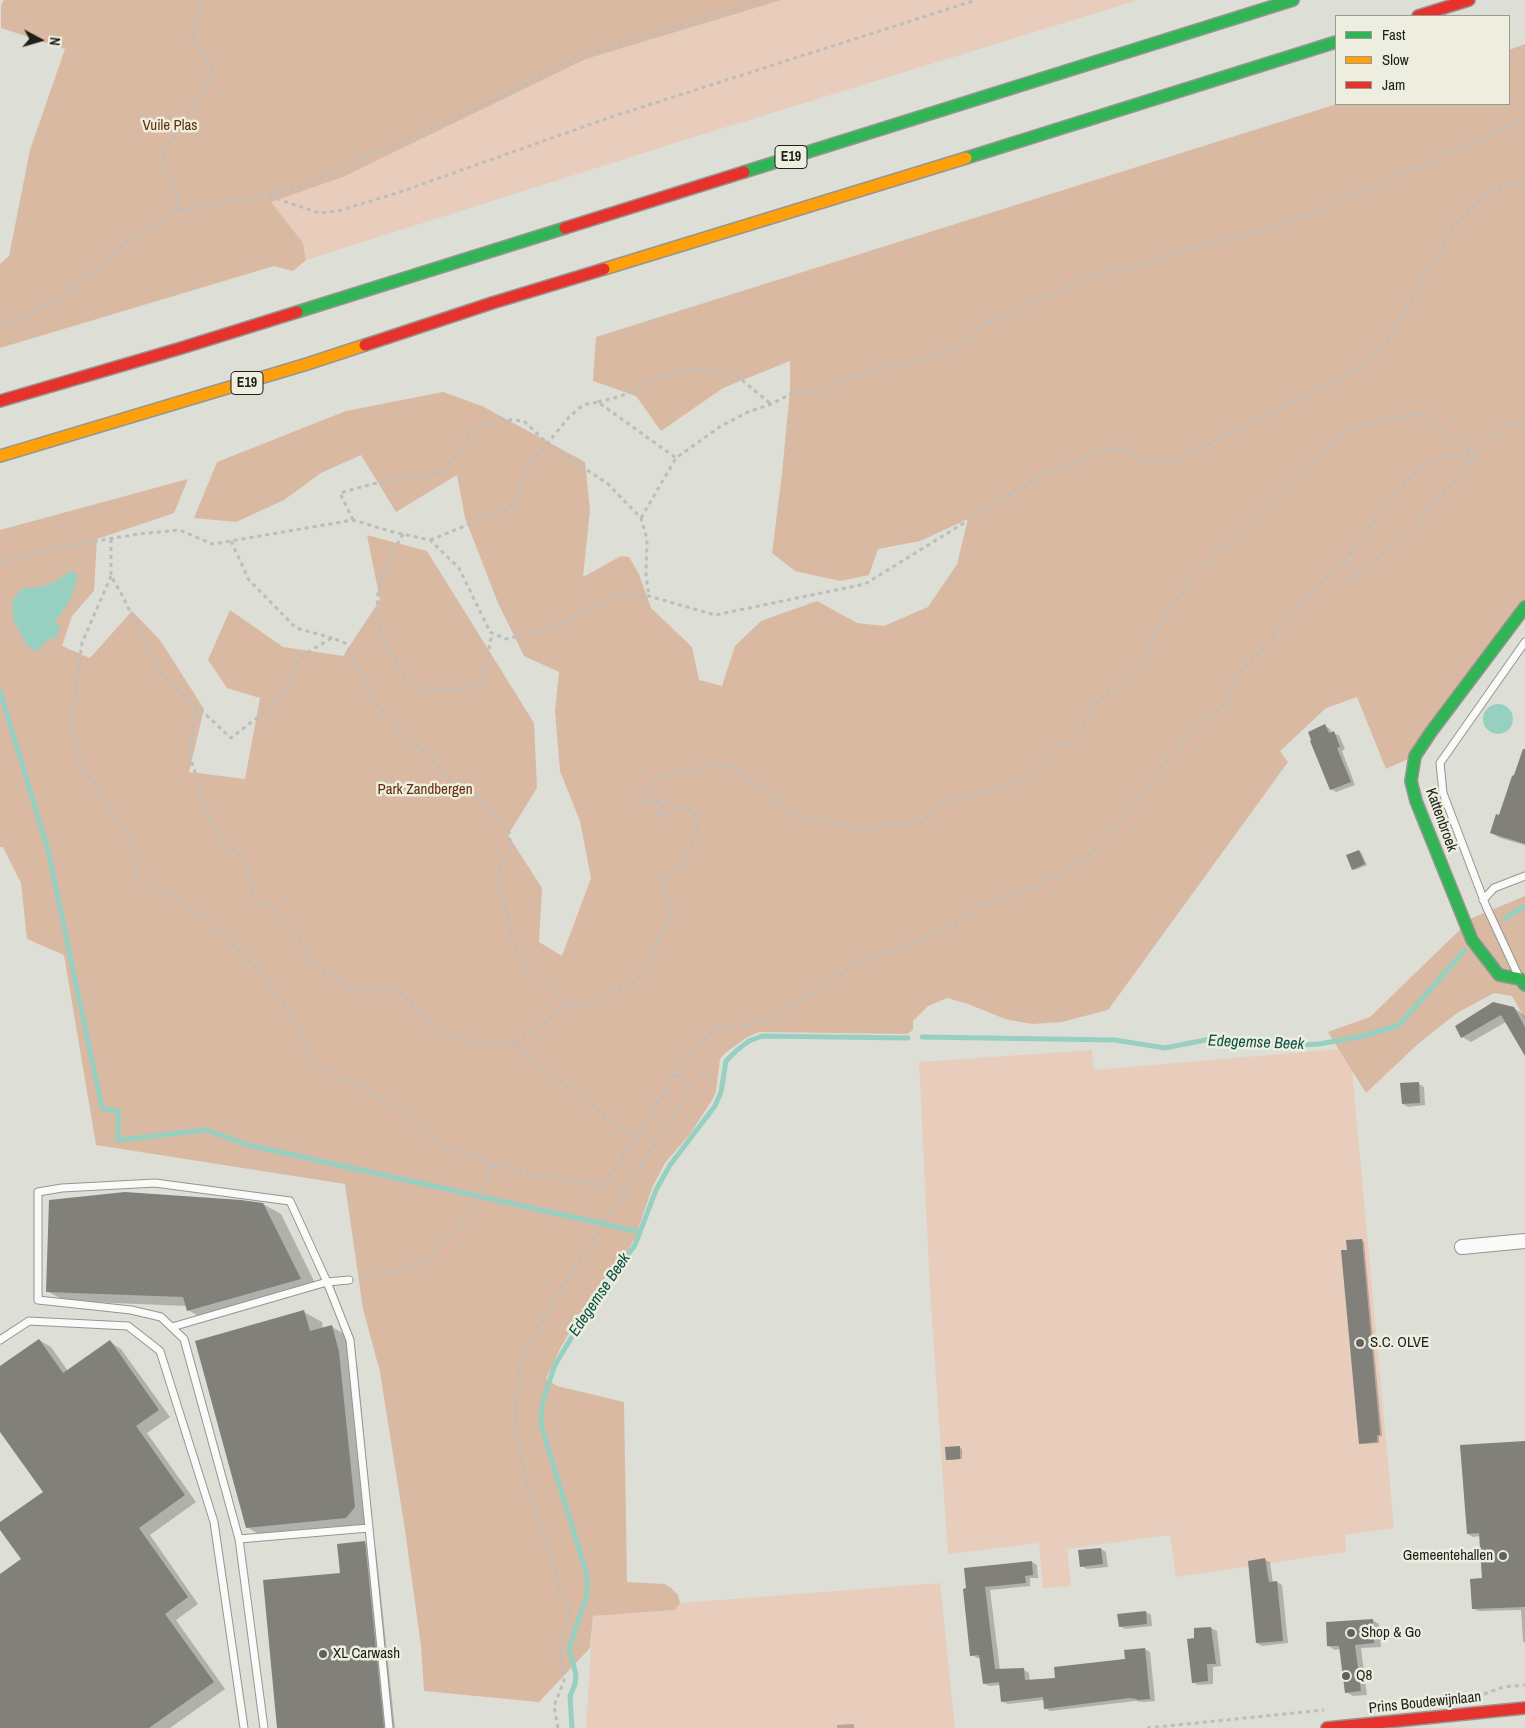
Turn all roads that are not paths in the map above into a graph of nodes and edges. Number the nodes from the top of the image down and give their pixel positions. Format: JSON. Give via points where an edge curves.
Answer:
{"nodes":[{"id":1,"x":1293,"y":0,"type":"edge"},
{"id":2,"x":1469,"y":0,"type":"edge"},
{"id":3,"x":1421,"y":15,"type":"edge"},
{"id":4,"x":1335,"y":42,"type":"edge"},
{"id":5,"x":0,"y":401,"type":"edge"},
{"id":6,"x":0,"y":456,"type":"edge"},
{"id":7,"x":1525,"y":607,"type":"edge"},
{"id":8,"x":1525,"y":642,"type":"edge"},
{"id":9,"x":1525,"y":876,"type":"edge"},
{"id":10,"x":1483,"y":900,"type":"junction"},
{"id":11,"x":1522,"y":982,"type":"edge"},
{"id":12,"x":1525,"y":1241,"type":"edge"},
{"id":13,"x":1462,"y":1247,"type":"dead end"},
{"id":14,"x":349,"y":1280,"type":"road end"},
{"id":15,"x":327,"y":1282,"type":"junction"},
{"id":16,"x":172,"y":1328,"type":"junction"},
{"id":17,"x":0,"y":1340,"type":"edge"},
{"id":18,"x":369,"y":1528,"type":"junction"},
{"id":19,"x":239,"y":1539,"type":"junction"},
{"id":20,"x":1525,"y":1708,"type":"edge"},
{"id":21,"x":244,"y":1728,"type":"edge"},
{"id":22,"x":264,"y":1728,"type":"edge"},
{"id":23,"x":389,"y":1728,"type":"edge"},
{"id":24,"x":1327,"y":1728,"type":"edge"}],
"edges":[{"from":1,"to":5,"type":"main road","number":"E19","via":[[178,349]]},
{"from":2,"to":3,"type":"main road"},
{"from":4,"to":6,"type":"main road","number":"E19","via":[[492,303],[307,364]]},
{"from":7,"to":11,"type":"main road","name":"Kattenbroek","via":[[1415,756],[1411,781],[1472,940],[1499,975]]},
{"from":8,"to":10,"type":"lane","via":[[1440,764],[1443,793]]},
{"from":9,"to":10,"type":"lane","via":[[1494,888]]},
{"from":10,"to":11,"type":"lane"},
{"from":12,"to":13,"type":"street"},
{"from":14,"to":15,"type":"lane"},
{"from":15,"to":16,"type":"lane"},
{"from":15,"to":16,"type":"lane","via":[[290,1201],[155,1183],[38,1192],[38,1300],[132,1310],[161,1317]]},
{"from":15,"to":18,"type":"lane","via":[[350,1340]]},
{"from":16,"to":19,"type":"lane","via":[[184,1339]]},
{"from":17,"to":21,"type":"lane","via":[[29,1321],[128,1326],[160,1351],[214,1522]]},
{"from":18,"to":19,"type":"lane"},
{"from":18,"to":23,"type":"lane"},
{"from":19,"to":22,"type":"lane"},
{"from":20,"to":24,"type":"main road","name":"Prins Boudewijnlaan"}]}
